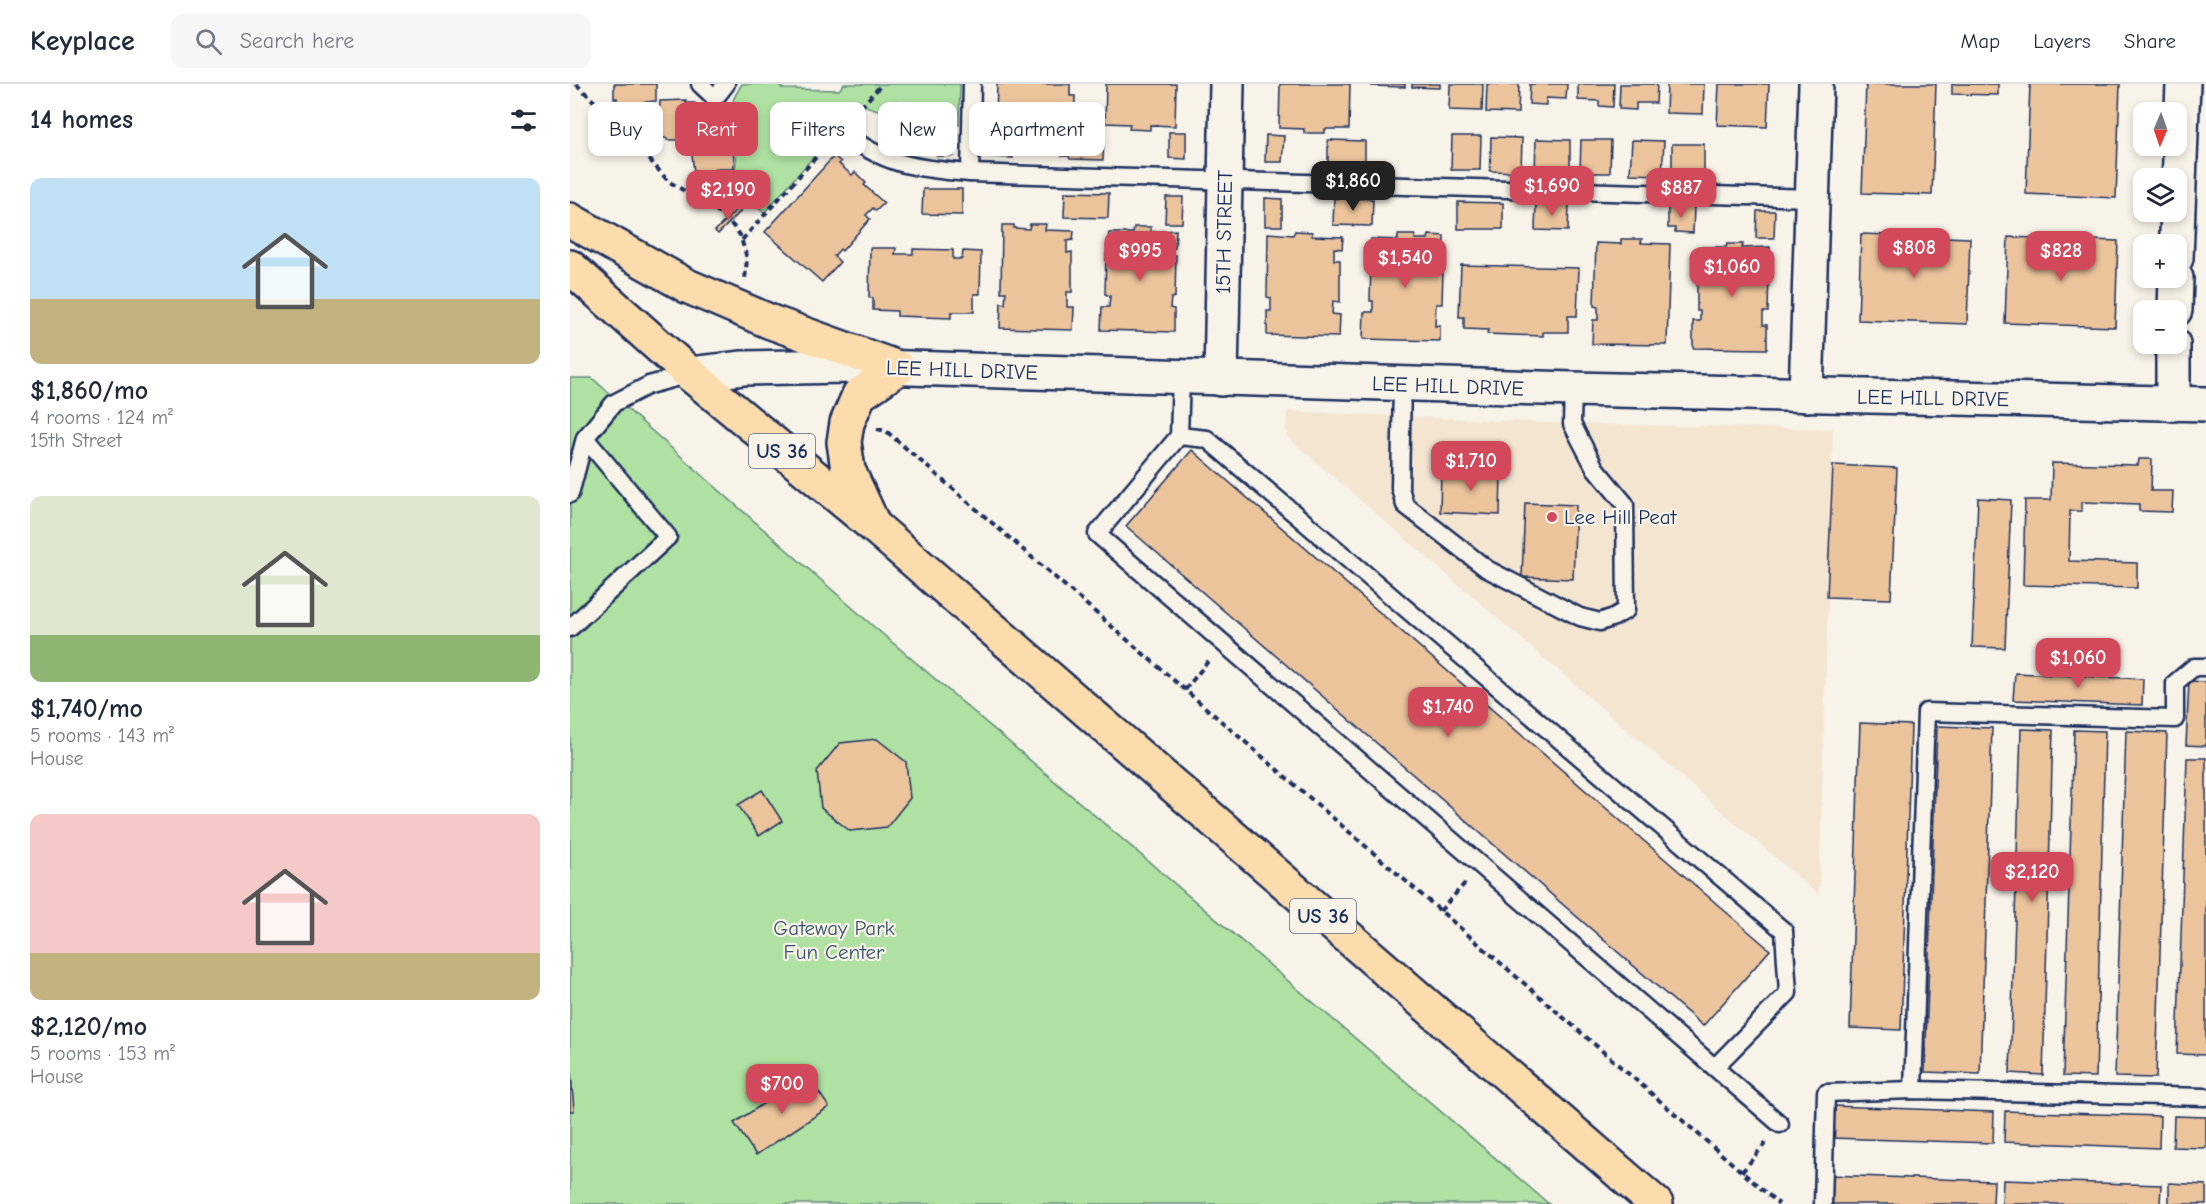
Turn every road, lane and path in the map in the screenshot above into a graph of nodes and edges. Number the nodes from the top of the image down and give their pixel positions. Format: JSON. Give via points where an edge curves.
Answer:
{"nodes":[{"id":1,"x":576,"y":84,"type":"edge"},
{"id":2,"x":699,"y":84,"type":"edge"},
{"id":3,"x":726,"y":84,"type":"edge"},
{"id":4,"x":882,"y":84,"type":"edge"},
{"id":5,"x":972,"y":84,"type":"edge"},
{"id":6,"x":1227,"y":84,"type":"edge"},
{"id":7,"x":1816,"y":84,"type":"edge"},
{"id":8,"x":2183,"y":84,"type":"edge"},
{"id":9,"x":866,"y":102,"type":"edge"},
{"id":10,"x":866,"y":148,"type":"edge"},
{"id":11,"x":818,"y":156,"type":"edge"},
{"id":12,"x":970,"y":173,"type":"junction"},
{"id":13,"x":1226,"y":180,"type":"junction"},
{"id":14,"x":1812,"y":198,"type":"junction"},
{"id":15,"x":570,"y":220,"type":"edge"},
{"id":16,"x":2177,"y":234,"type":"edge"},
{"id":17,"x":742,"y":241,"type":"junction"},
{"id":18,"x":570,"y":267,"type":"edge"},
{"id":19,"x":744,"y":287,"type":"dead end"},
{"id":20,"x":2173,"y":354,"type":"edge"},
{"id":21,"x":898,"y":368,"type":"junction"},
{"id":22,"x":690,"y":374,"type":"junction"},
{"id":23,"x":1181,"y":378,"type":"junction"},
{"id":24,"x":1221,"y":379,"type":"junction"},
{"id":25,"x":1402,"y":384,"type":"junction"},
{"id":26,"x":1573,"y":389,"type":"junction"},
{"id":27,"x":1806,"y":395,"type":"junction"},
{"id":28,"x":2173,"y":404,"type":"junction"},
{"id":29,"x":2206,"y":404,"type":"edge"},
{"id":30,"x":869,"y":427,"type":"dead end"},
{"id":31,"x":1179,"y":435,"type":"junction"},
{"id":32,"x":585,"y":438,"type":"junction"},
{"id":33,"x":570,"y":494,"type":"edge"},
{"id":34,"x":875,"y":527,"type":"junction"},
{"id":35,"x":570,"y":628,"type":"edge"},
{"id":36,"x":1223,"y":644,"type":"junction"},
{"id":37,"x":2206,"y":667,"type":"edge"},
{"id":38,"x":1185,"y":690,"type":"junction"},
{"id":39,"x":1480,"y":865,"type":"junction"},
{"id":40,"x":1440,"y":910,"type":"junction"},
{"id":41,"x":1715,"y":1067,"type":"junction"},
{"id":42,"x":1913,"y":1090,"type":"junction"},
{"id":43,"x":2206,"y":1097,"type":"edge"},
{"id":44,"x":1780,"y":1124,"type":"joint"},
{"id":45,"x":1742,"y":1172,"type":"junction"},
{"id":46,"x":1656,"y":1204,"type":"edge"},
{"id":47,"x":1779,"y":1204,"type":"edge"},
{"id":48,"x":1822,"y":1204,"type":"edge"}],
"edges":[{"from":1,"to":17,"type":"path","via":[[620,126],[668,181],[725,216]]},
{"from":2,"to":3,"type":"lane","via":[[715,98]]},
{"from":4,"to":9,"type":"path"},
{"from":5,"to":12,"type":"lane"},
{"from":6,"to":13,"type":"street","name":"15TH STREET"},
{"from":7,"to":14,"type":"street"},
{"from":8,"to":16,"type":"street"},
{"from":10,"to":12,"type":"lane","via":[[891,161],[929,170]]},
{"from":11,"to":17,"type":"path"},
{"from":12,"to":13,"type":"lane"},
{"from":13,"to":14,"type":"lane"},
{"from":13,"to":24,"type":"street","name":"15TH STREET"},
{"from":14,"to":27,"type":"street"},
{"from":15,"to":21,"type":"highway","via":[[687,286],[771,322]]},
{"from":17,"to":19,"type":"path","via":[[747,258]]},
{"from":18,"to":22,"type":"highway","number":"US 36"},
{"from":20,"to":28,"type":"street"},
{"from":21,"to":22,"type":"street","name":"LEE HILL DRIVE","via":[[776,367]]},
{"from":21,"to":23,"type":"street","name":"LEE HILL DRIVE"},
{"from":21,"to":34,"type":"highway","via":[[859,395],[848,417],[844,442],[848,470]]},
{"from":22,"to":32,"type":"lane","via":[[649,385],[614,403]]},
{"from":22,"to":34,"type":"highway","number":"US 36"},
{"from":23,"to":24,"type":"street","name":"LEE HILL DRIVE"},
{"from":23,"to":31,"type":"lane"},
{"from":24,"to":25,"type":"street","name":"LEE HILL DRIVE"},
{"from":25,"to":26,"type":"street","name":"LEE HILL DRIVE"},
{"from":25,"to":26,"type":"lane","via":[[1401,488],[1405,505],[1487,569],[1580,617],[1600,622],[1626,609],[1625,504],[1595,468],[1572,424]]},
{"from":26,"to":27,"type":"street","name":"LEE HILL DRIVE"},
{"from":27,"to":28,"type":"street","name":"LEE HILL DRIVE"},
{"from":28,"to":29,"type":"street","name":"LEE HILL DRIVE"},
{"from":30,"to":38,"type":"path","via":[[886,431]]},
{"from":31,"to":36,"type":"lane","via":[[1097,534]]},
{"from":31,"to":41,"type":"lane","via":[[1207,439],[1784,931],[1788,993]]},
{"from":32,"to":33,"type":"lane"},
{"from":32,"to":35,"type":"lane","via":[[669,537]]},
{"from":34,"to":46,"type":"highway","number":"US 36"},
{"from":36,"to":38,"type":"path"},
{"from":36,"to":39,"type":"lane"},
{"from":37,"to":42,"type":"lane","via":[[2194,667],[2175,683],[2175,719],[1926,712]]},
{"from":38,"to":40,"type":"path"},
{"from":39,"to":40,"type":"path"},
{"from":39,"to":41,"type":"lane"},
{"from":40,"to":45,"type":"path"},
{"from":41,"to":44,"type":"lane"},
{"from":42,"to":43,"type":"lane"},
{"from":42,"to":48,"type":"lane","via":[[1826,1093]]},
{"from":44,"to":45,"type":"path"},
{"from":45,"to":47,"type":"path"}]}
